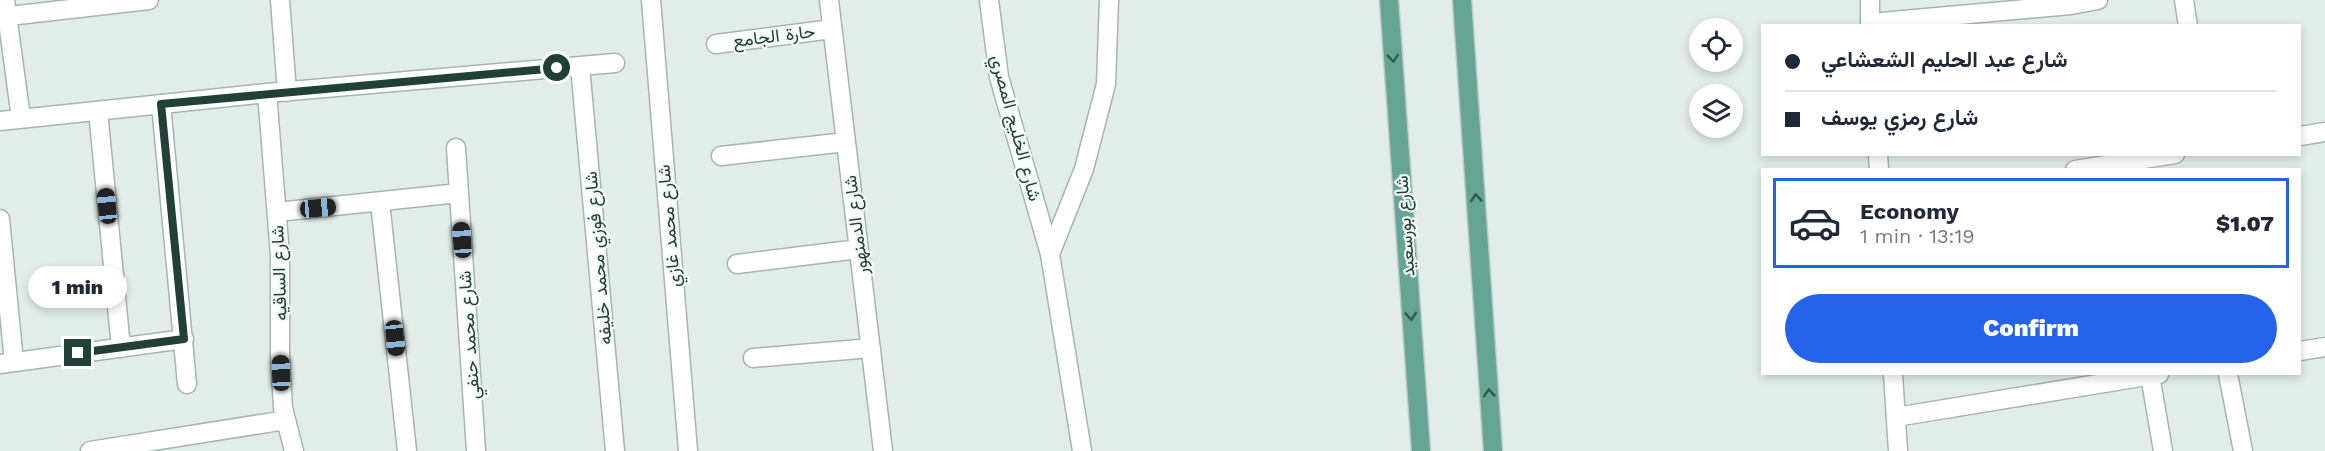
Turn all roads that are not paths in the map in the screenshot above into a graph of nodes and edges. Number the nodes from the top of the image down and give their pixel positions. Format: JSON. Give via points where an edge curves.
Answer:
{"nodes":[{"id":1,"x":149,"y":0,"type":"edge"},
{"id":2,"x":280,"y":0,"type":"edge"},
{"id":3,"x":651,"y":0,"type":"edge"},
{"id":4,"x":829,"y":0,"type":"edge"},
{"id":5,"x":988,"y":0,"type":"edge"},
{"id":6,"x":1109,"y":0,"type":"edge"},
{"id":7,"x":1389,"y":0,"type":"edge"},
{"id":8,"x":1462,"y":0,"type":"edge"},
{"id":9,"x":1870,"y":0,"type":"edge"},
{"id":10,"x":2098,"y":0,"type":"edge"},
{"id":11,"x":2184,"y":0,"type":"edge"},
{"id":12,"x":2071,"y":2,"type":"edge"},
{"id":13,"x":4,"y":11,"type":"edge"},
{"id":14,"x":1870,"y":24,"type":"edge"},
{"id":15,"x":2188,"y":24,"type":"edge"},
{"id":16,"x":832,"y":29,"type":"junction"},
{"id":17,"x":716,"y":44,"type":"dead end"},
{"id":18,"x":615,"y":63,"type":"dead end"},
{"id":19,"x":580,"y":66,"type":"junction"},
{"id":20,"x":287,"y":92,"type":"junction"},
{"id":21,"x":267,"y":93,"type":"junction"},
{"id":22,"x":161,"y":104,"type":"junction"},
{"id":23,"x":98,"y":111,"type":"junction"},
{"id":24,"x":21,"y":118,"type":"junction"},
{"id":25,"x":0,"y":120,"type":"edge"},
{"id":26,"x":2325,"y":132,"type":"edge"},
{"id":27,"x":2301,"y":136,"type":"edge"},
{"id":28,"x":846,"y":142,"type":"junction"},
{"id":29,"x":456,"y":148,"type":"dead end"},
{"id":30,"x":722,"y":156,"type":"dead end"},
{"id":31,"x":2162,"y":156,"type":"edge"},
{"id":32,"x":2088,"y":168,"type":"edge"},
{"id":33,"x":459,"y":193,"type":"junction"},
{"id":34,"x":380,"y":202,"type":"junction"},
{"id":35,"x":276,"y":212,"type":"junction"},
{"id":36,"x":0,"y":219,"type":"edge"},
{"id":37,"x":1,"y":239,"type":"edge"},
{"id":38,"x":859,"y":249,"type":"junction"},
{"id":39,"x":1050,"y":254,"type":"junction"},
{"id":40,"x":737,"y":264,"type":"dead end"},
{"id":41,"x":184,"y":339,"type":"junction"},
{"id":42,"x":2325,"y":347,"type":"edge"},
{"id":43,"x":121,"y":348,"type":"junction"},
{"id":44,"x":871,"y":348,"type":"junction"},
{"id":45,"x":2301,"y":351,"type":"edge"},
{"id":46,"x":753,"y":358,"type":"dead end"},
{"id":47,"x":7,"y":363,"type":"edge"},
{"id":48,"x":1893,"y":375,"type":"edge"},
{"id":49,"x":2149,"y":375,"type":"edge"},
{"id":50,"x":2155,"y":375,"type":"edge"},
{"id":51,"x":2228,"y":375,"type":"edge"},
{"id":52,"x":187,"y":384,"type":"dead end"},
{"id":53,"x":1896,"y":417,"type":"junction"},
{"id":54,"x":286,"y":420,"type":"junction"},
{"id":55,"x":90,"y":451,"type":"edge"},
{"id":56,"x":294,"y":451,"type":"edge"},
{"id":57,"x":407,"y":451,"type":"edge"},
{"id":58,"x":476,"y":451,"type":"edge"},
{"id":59,"x":615,"y":451,"type":"edge"},
{"id":60,"x":688,"y":451,"type":"edge"},
{"id":61,"x":883,"y":451,"type":"edge"},
{"id":62,"x":1082,"y":451,"type":"edge"},
{"id":63,"x":1421,"y":451,"type":"edge"},
{"id":64,"x":1493,"y":451,"type":"edge"},
{"id":65,"x":1898,"y":451,"type":"edge"},
{"id":66,"x":2163,"y":451,"type":"edge"},
{"id":67,"x":2243,"y":451,"type":"edge"}],
"edges":[{"from":1,"to":13,"type":"street"},
{"from":2,"to":20,"type":"street"},
{"from":3,"to":60,"type":"street","name":"شارع محمد غازي"},
{"from":4,"to":16,"type":"street","name":"شارع الدمنهور"},
{"from":5,"to":39,"type":"street","name":"شارع الخليج المصري","via":[[999,76]]},
{"from":6,"to":39,"type":"street","name":"شارع الخليج المصري","via":[[1106,84],[1084,169]]},
{"from":7,"to":63,"type":"main road","name":"شارع بورسعيد","one_way":true},
{"from":64,"to":8,"type":"main road","one_way":true},
{"from":9,"to":14,"type":"street"},
{"from":10,"to":12,"type":"street"},
{"from":11,"to":15,"type":"street"},
{"from":12,"to":14,"type":"street"},
{"from":13,"to":24,"type":"street"},
{"from":16,"to":17,"type":"street","name":"حارة الجامع"},
{"from":16,"to":28,"type":"street","name":"شارع الدمنهور"},
{"from":18,"to":19,"type":"street"},
{"from":19,"to":20,"type":"street"},
{"from":19,"to":59,"type":"street","name":"شارع فوزي محمد خليفه"},
{"from":20,"to":21,"type":"street"},
{"from":21,"to":22,"type":"street"},
{"from":21,"to":35,"type":"street","name":"شارع الساقيه"},
{"from":22,"to":23,"type":"street"},
{"from":22,"to":41,"type":"street"},
{"from":23,"to":24,"type":"street"},
{"from":23,"to":43,"type":"street"},
{"from":24,"to":25,"type":"street"},
{"from":26,"to":27,"type":"street"},
{"from":28,"to":30,"type":"street"},
{"from":28,"to":38,"type":"street","name":"شارع الدمنهور"},
{"from":29,"to":33,"type":"street","name":"شارع محمد حنفي"},
{"from":31,"to":32,"type":"street"},
{"from":33,"to":34,"type":"street"},
{"from":33,"to":58,"type":"street","name":"شارع محمد حنفي"},
{"from":34,"to":35,"type":"street"},
{"from":34,"to":57,"type":"street"},
{"from":35,"to":54,"type":"street","name":"شارع الساقيه"},
{"from":36,"to":37,"type":"street"},
{"from":37,"to":47,"type":"street"},
{"from":38,"to":40,"type":"street"},
{"from":38,"to":44,"type":"street","name":"شارع الدمنهور"},
{"from":39,"to":62,"type":"street","name":"شارع الخليج المصري"},
{"from":41,"to":43,"type":"street"},
{"from":41,"to":52,"type":"street"},
{"from":42,"to":45,"type":"street"},
{"from":43,"to":47,"type":"street"},
{"from":44,"to":46,"type":"street"},
{"from":44,"to":61,"type":"street","name":"شارع الدمنهور"},
{"from":48,"to":53,"type":"street"},
{"from":49,"to":53,"type":"street"},
{"from":50,"to":66,"type":"street"},
{"from":51,"to":67,"type":"street"},
{"from":53,"to":65,"type":"street"},
{"from":54,"to":55,"type":"street"},
{"from":54,"to":56,"type":"street","name":"شارع الساقيه"}]}
